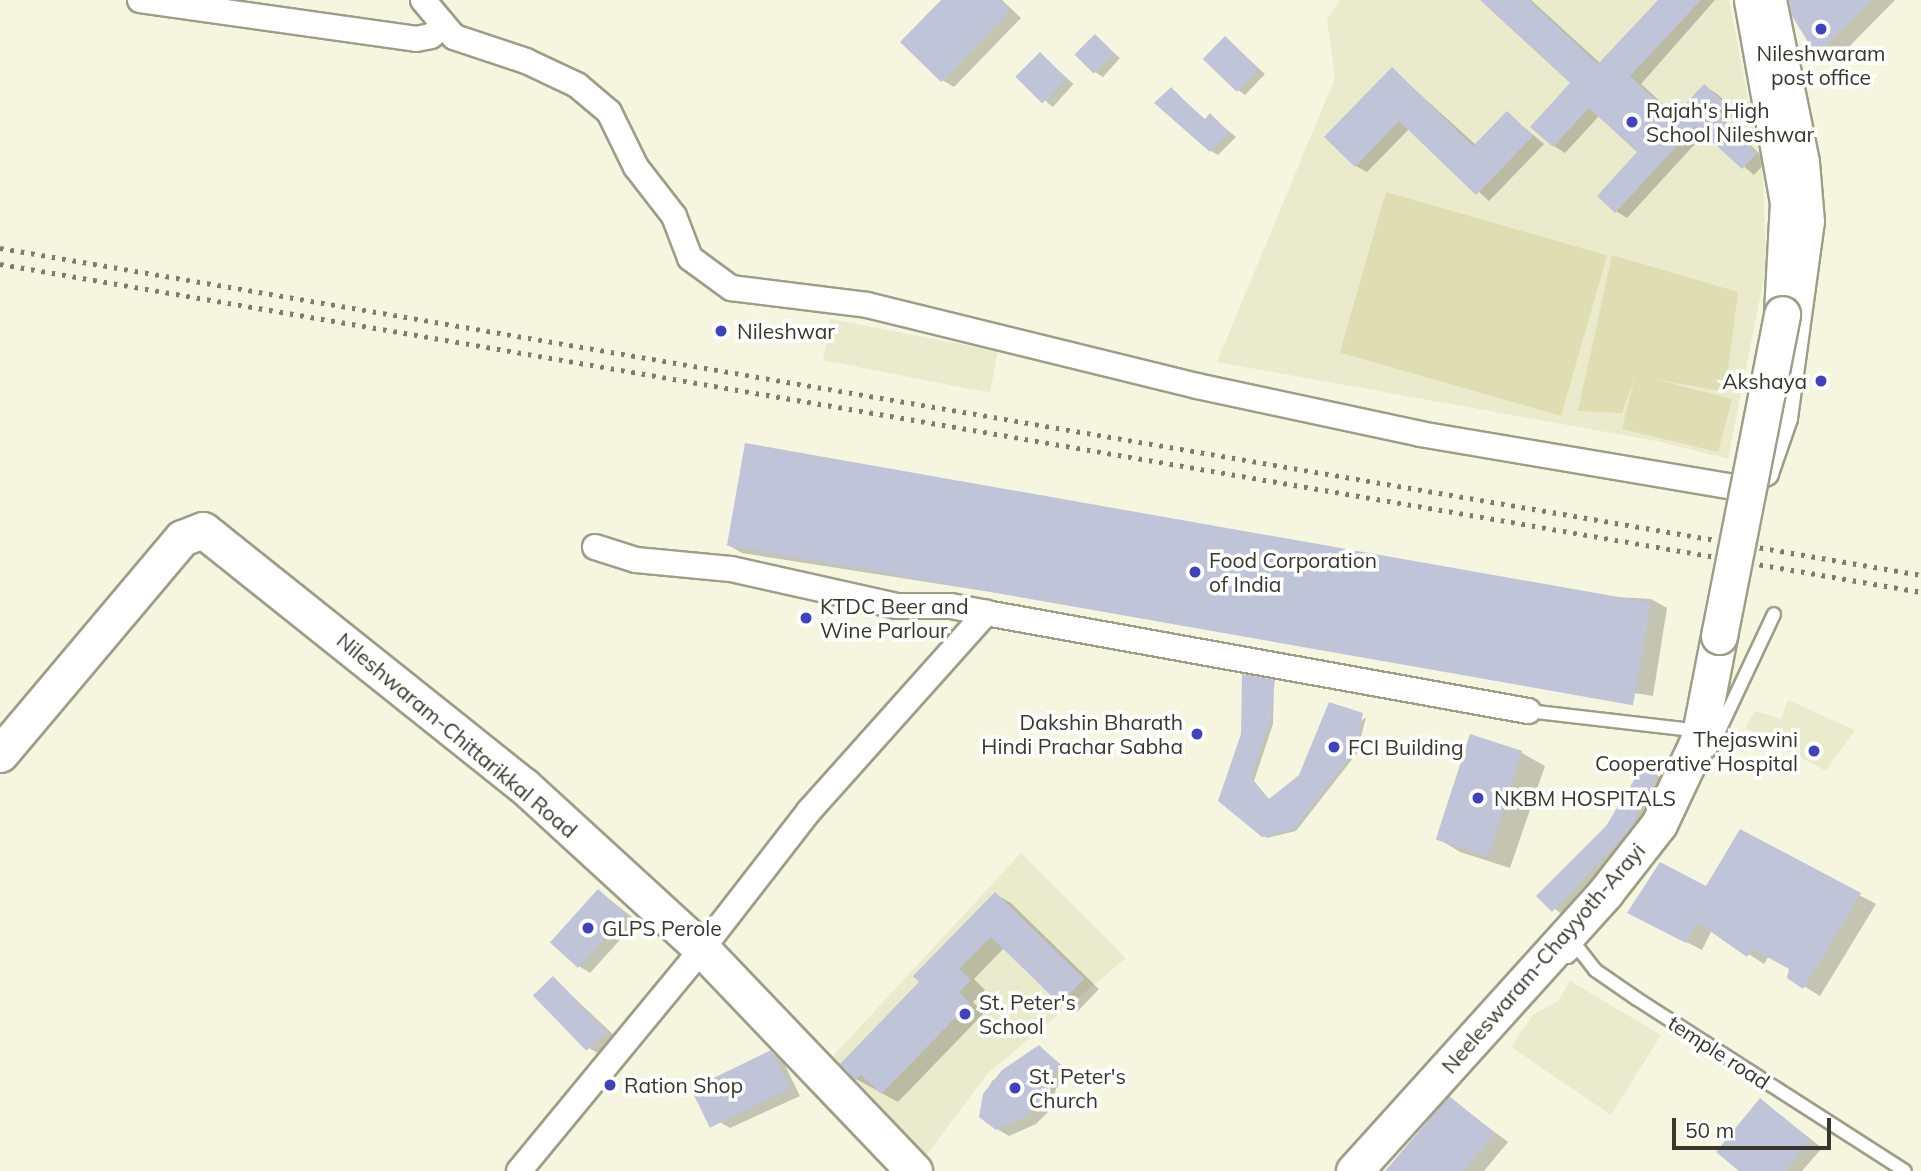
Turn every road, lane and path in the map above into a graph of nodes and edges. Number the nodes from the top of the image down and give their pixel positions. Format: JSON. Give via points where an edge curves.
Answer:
{"nodes":[{"id":1,"x":140,"y":0,"type":"edge"},
{"id":2,"x":423,"y":0,"type":"edge"},
{"id":3,"x":1752,"y":0,"type":"edge"},
{"id":4,"x":1774,"y":0,"type":"edge"},
{"id":5,"x":442,"y":27,"type":"junction"},
{"id":6,"x":595,"y":547,"type":"dead end"},
{"id":7,"x":986,"y":613,"type":"junction"},
{"id":8,"x":1774,"y":614,"type":"dead end"},
{"id":9,"x":1528,"y":711,"type":"joint"},
{"id":10,"x":0,"y":754,"type":"edge"},
{"id":11,"x":1586,"y":937,"type":"junction"},
{"id":12,"x":702,"y":949,"type":"junction"},
{"id":13,"x":1541,"y":949,"type":"junction"},
{"id":14,"x":519,"y":1171,"type":"edge"},
{"id":15,"x":914,"y":1171,"type":"edge"},
{"id":16,"x":1354,"y":1171,"type":"edge"},
{"id":17,"x":1905,"y":1171,"type":"edge"}],
"edges":[{"from":1,"to":5,"type":"street","via":[[416,39],[432,36]]},
{"from":2,"to":5,"type":"street"},
{"from":3,"to":13,"type":"main road","name":"Neeleswaram-Chayyoth-Arayi","bridge":true,"via":[[1788,202],[1782,314],[1699,739],[1659,824],[1605,894]]},
{"from":4,"to":5,"type":"street","via":[[1807,162],[1812,222],[1784,418],[1766,473],[1735,487],[1420,433],[1196,386],[867,305],[731,288],[690,258],[674,216],[636,167],[609,112],[577,85],[526,61],[454,37]]},
{"from":6,"to":7,"type":"street","via":[[636,560],[731,569],[897,606],[951,606]]},
{"from":7,"to":9,"type":"street"},
{"from":7,"to":12,"type":"street","via":[[809,811]]},
{"from":8,"to":11,"type":"lane","via":[[1706,758],[1645,864]]},
{"from":9,"to":13,"type":"lane","via":[[1692,730],[1649,823]]},
{"from":10,"to":12,"type":"main road","name":"Nileshwaram-Chittarikkal Road","via":[[182,538],[203,530],[524,786]]},
{"from":11,"to":13,"type":"lane","via":[[1557,968]]},
{"from":11,"to":17,"type":"lane","name":"temple road","via":[[1595,970]]},
{"from":12,"to":14,"type":"street"},
{"from":12,"to":15,"type":"main road","name":"Nileshwaram-Chittarikkal Road"},
{"from":13,"to":16,"type":"main road","name":"Neeleswaram-Chayyoth-Arayi"}]}
